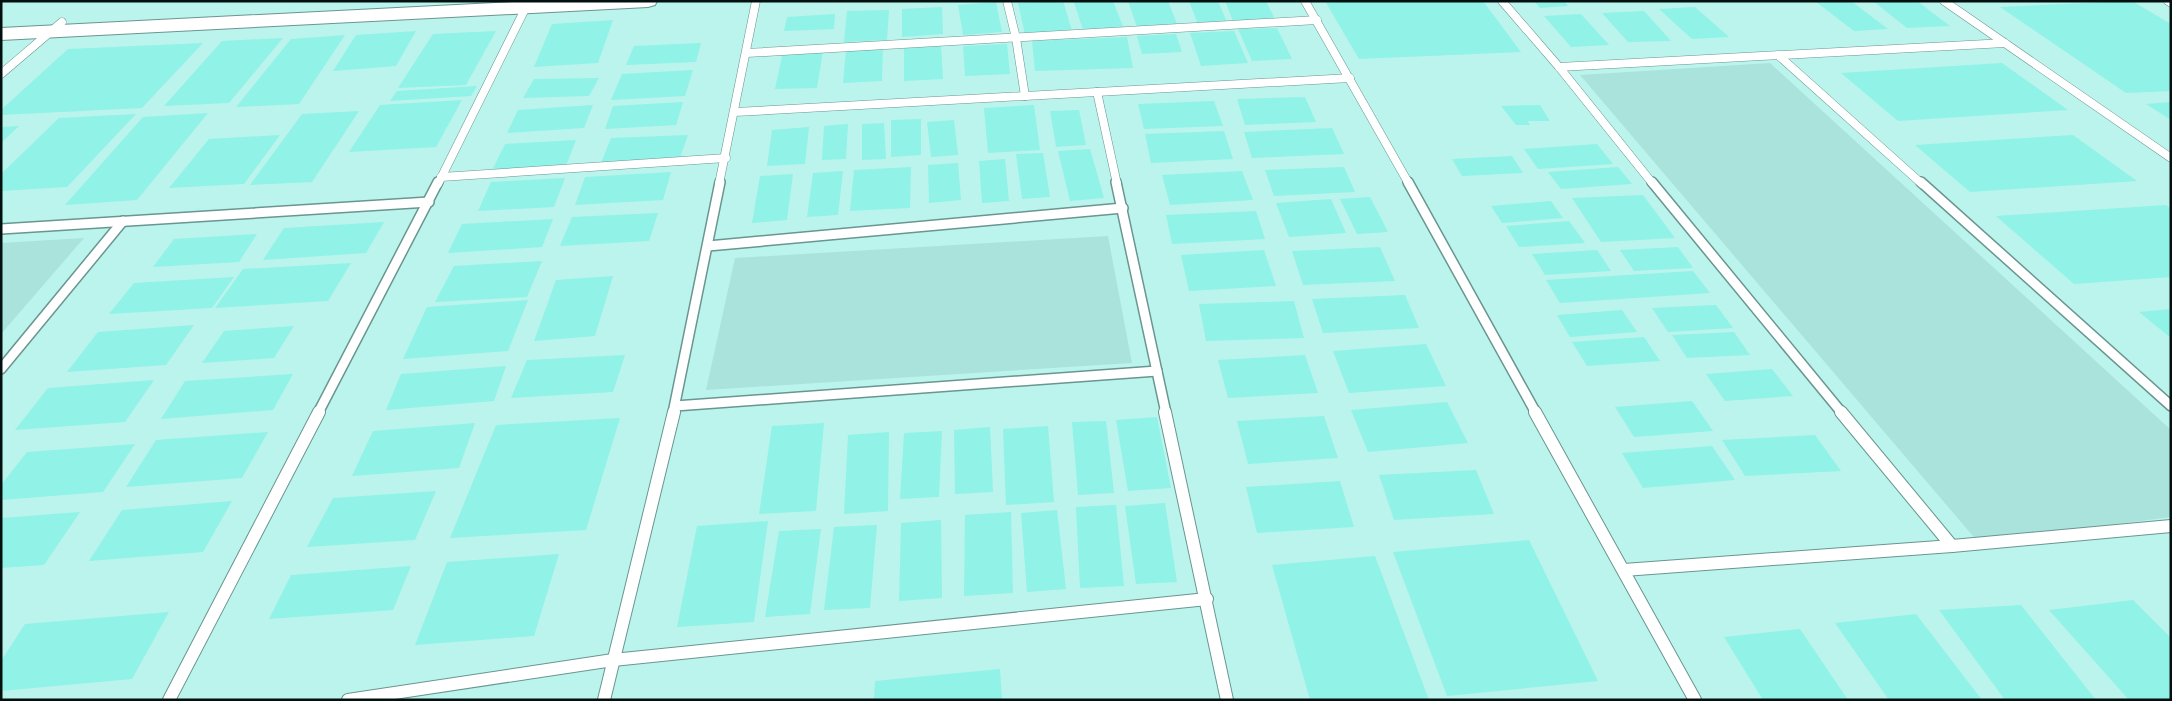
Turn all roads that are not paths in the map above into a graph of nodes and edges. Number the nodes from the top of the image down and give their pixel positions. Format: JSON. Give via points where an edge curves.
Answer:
{"nodes":[{"id":1,"x":501,"y":1,"type":"edge"},
{"id":2,"x":648,"y":1,"type":"edge"},
{"id":3,"x":756,"y":1,"type":"edge"},
{"id":4,"x":1007,"y":1,"type":"edge"},
{"id":5,"x":1305,"y":1,"type":"edge"},
{"id":6,"x":1502,"y":1,"type":"edge"},
{"id":7,"x":1944,"y":1,"type":"edge"},
{"id":8,"x":528,"y":4,"type":"edge"},
{"id":9,"x":1317,"y":20,"type":"junction"},
{"id":10,"x":1,"y":24,"type":"edge"},
{"id":11,"x":56,"y":27,"type":"junction"},
{"id":12,"x":1,"y":34,"type":"edge"},
{"id":13,"x":1016,"y":38,"type":"junction"},
{"id":14,"x":2005,"y":43,"type":"junction"},
{"id":15,"x":748,"y":53,"type":"junction"},
{"id":16,"x":1778,"y":55,"type":"junction"},
{"id":17,"x":1559,"y":67,"type":"junction"},
{"id":18,"x":1,"y":74,"type":"edge"},
{"id":19,"x":1350,"y":78,"type":"junction"},
{"id":20,"x":1098,"y":92,"type":"junction"},
{"id":21,"x":1025,"y":96,"type":"junction"},
{"id":22,"x":735,"y":112,"type":"junction"},
{"id":23,"x":726,"y":158,"type":"junction"},
{"id":24,"x":2171,"y":158,"type":"edge"},
{"id":25,"x":442,"y":177,"type":"junction"},
{"id":26,"x":428,"y":202,"type":"junction"},
{"id":27,"x":1123,"y":208,"type":"junction"},
{"id":28,"x":124,"y":222,"type":"junction"},
{"id":29,"x":1,"y":229,"type":"edge"},
{"id":30,"x":708,"y":246,"type":"junction"},
{"id":31,"x":1,"y":369,"type":"edge"},
{"id":32,"x":1157,"y":371,"type":"junction"},
{"id":33,"x":675,"y":406,"type":"junction"},
{"id":34,"x":2171,"y":406,"type":"edge"},
{"id":35,"x":2171,"y":526,"type":"edge"},
{"id":36,"x":1952,"y":546,"type":"junction"},
{"id":37,"x":1624,"y":570,"type":"junction"},
{"id":38,"x":1207,"y":598,"type":"junction"},
{"id":39,"x":613,"y":660,"type":"junction"},
{"id":40,"x":169,"y":700,"type":"edge"},
{"id":41,"x":348,"y":700,"type":"edge"},
{"id":42,"x":604,"y":700,"type":"edge"},
{"id":43,"x":1227,"y":700,"type":"edge"},
{"id":44,"x":1695,"y":700,"type":"edge"}],
"edges":[{"from":1,"to":11,"type":"street"},
{"from":2,"to":8,"type":"street"},
{"from":3,"to":15,"type":"lane"},
{"from":4,"to":13,"type":"lane"},
{"from":5,"to":9,"type":"lane"},
{"from":6,"to":17,"type":"lane"},
{"from":7,"to":14,"type":"lane"},
{"from":8,"to":11,"type":"street"},
{"from":8,"to":25,"type":"lane"},
{"from":9,"to":13,"type":"lane"},
{"from":9,"to":19,"type":"lane"},
{"from":10,"to":11,"type":"street"},
{"from":11,"to":12,"type":"street"},
{"from":11,"to":18,"type":"lane"},
{"from":13,"to":15,"type":"lane"},
{"from":13,"to":21,"type":"lane"},
{"from":14,"to":16,"type":"lane"},
{"from":14,"to":24,"type":"lane"},
{"from":15,"to":22,"type":"lane"},
{"from":16,"to":17,"type":"lane"},
{"from":16,"to":34,"type":"lane"},
{"from":17,"to":36,"type":"lane"},
{"from":19,"to":20,"type":"lane"},
{"from":19,"to":37,"type":"lane"},
{"from":20,"to":21,"type":"lane"},
{"from":20,"to":27,"type":"lane"},
{"from":21,"to":22,"type":"lane"},
{"from":22,"to":23,"type":"lane"},
{"from":23,"to":25,"type":"lane"},
{"from":23,"to":30,"type":"lane"},
{"from":25,"to":26,"type":"lane"},
{"from":26,"to":28,"type":"lane"},
{"from":26,"to":40,"type":"lane"},
{"from":27,"to":30,"type":"lane"},
{"from":27,"to":32,"type":"lane"},
{"from":28,"to":29,"type":"lane"},
{"from":28,"to":31,"type":"lane"},
{"from":30,"to":33,"type":"lane"},
{"from":32,"to":33,"type":"lane"},
{"from":32,"to":38,"type":"lane"},
{"from":33,"to":39,"type":"lane"},
{"from":35,"to":36,"type":"lane"},
{"from":36,"to":37,"type":"lane"},
{"from":37,"to":44,"type":"lane"},
{"from":38,"to":39,"type":"lane"},
{"from":38,"to":43,"type":"lane"},
{"from":39,"to":41,"type":"lane"},
{"from":39,"to":42,"type":"lane"}]}
